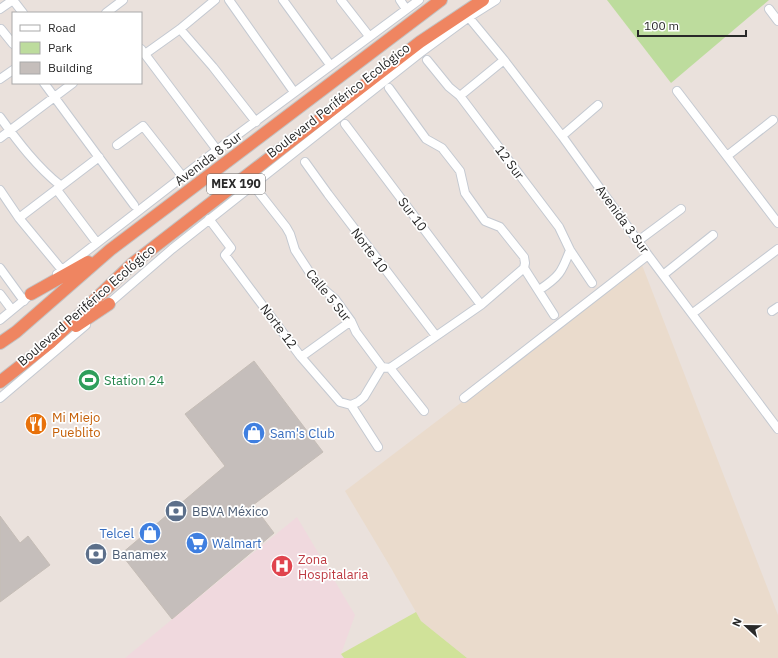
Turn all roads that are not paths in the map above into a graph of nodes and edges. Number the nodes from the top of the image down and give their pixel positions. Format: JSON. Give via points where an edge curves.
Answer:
{"nodes":[{"id":1,"x":13,"y":0,"type":"edge"},
{"id":2,"x":123,"y":0,"type":"edge"},
{"id":3,"x":215,"y":0,"type":"edge"},
{"id":4,"x":229,"y":0,"type":"edge"},
{"id":5,"x":283,"y":0,"type":"edge"},
{"id":6,"x":341,"y":0,"type":"edge"},
{"id":7,"x":400,"y":0,"type":"edge"},
{"id":8,"x":418,"y":0,"type":"edge"},
{"id":9,"x":441,"y":0,"type":"edge"},
{"id":10,"x":482,"y":0,"type":"edge"},
{"id":11,"x":496,"y":0,"type":"edge"},
{"id":12,"x":1,"y":7,"type":"edge"},
{"id":13,"x":406,"y":8,"type":"junction"},
{"id":14,"x":769,"y":9,"type":"dead end"},
{"id":15,"x":22,"y":12,"type":"edge"},
{"id":16,"x":110,"y":12,"type":"edge"},
{"id":17,"x":467,"y":15,"type":"junction"},
{"id":18,"x":778,"y":21,"type":"edge"},
{"id":19,"x":1,"y":29,"type":"edge"},
{"id":20,"x":180,"y":29,"type":"junction"},
{"id":21,"x":369,"y":36,"type":"junction"},
{"id":22,"x":12,"y":43,"type":"edge"},
{"id":23,"x":143,"y":52,"type":"edge"},
{"id":24,"x":427,"y":60,"type":"dead end"},
{"id":25,"x":504,"y":60,"type":"junction"},
{"id":26,"x":328,"y":62,"type":"dead end"},
{"id":27,"x":12,"y":71,"type":"edge"},
{"id":28,"x":0,"y":79,"type":"edge"},
{"id":29,"x":45,"y":84,"type":"edge"},
{"id":30,"x":73,"y":84,"type":"edge"},
{"id":31,"x":389,"y":88,"type":"dead end"},
{"id":32,"x":677,"y":91,"type":"dead end"},
{"id":33,"x":294,"y":92,"type":"junction"},
{"id":34,"x":460,"y":96,"type":"junction"},
{"id":35,"x":56,"y":97,"type":"junction"},
{"id":36,"x":598,"y":105,"type":"dead end"},
{"id":37,"x":0,"y":117,"type":"edge"},
{"id":38,"x":773,"y":120,"type":"dead end"},
{"id":39,"x":256,"y":122,"type":"junction"},
{"id":40,"x":345,"y":124,"type":"dead end"},
{"id":41,"x":10,"y":131,"type":"junction"},
{"id":42,"x":562,"y":136,"type":"junction"},
{"id":43,"x":0,"y":138,"type":"edge"},
{"id":44,"x":116,"y":145,"type":"dead end"},
{"id":45,"x":217,"y":150,"type":"junction"},
{"id":46,"x":727,"y":156,"type":"junction"},
{"id":47,"x":99,"y":157,"type":"junction"},
{"id":48,"x":305,"y":162,"type":"dead end"},
{"id":49,"x":183,"y":177,"type":"junction"},
{"id":50,"x":59,"y":188,"type":"junction"},
{"id":51,"x":0,"y":190,"type":"edge"},
{"id":52,"x":257,"y":190,"type":"dead end"},
{"id":53,"x":134,"y":205,"type":"dead end"},
{"id":54,"x":681,"y":209,"type":"dead end"},
{"id":55,"x":20,"y":218,"type":"junction"},
{"id":56,"x":209,"y":219,"type":"junction"},
{"id":57,"x":778,"y":223,"type":"edge"},
{"id":58,"x":713,"y":235,"type":"dead end"},
{"id":59,"x":638,"y":241,"type":"junction"},
{"id":60,"x":97,"y":243,"type":"junction"},
{"id":61,"x":778,"y":249,"type":"edge"},
{"id":62,"x":110,"y":250,"type":"junction"},
{"id":63,"x":570,"y":250,"type":"junction"},
{"id":64,"x":648,"y":255,"type":"junction"},
{"id":65,"x":0,"y":268,"type":"edge"},
{"id":66,"x":524,"y":268,"type":"junction"},
{"id":67,"x":62,"y":270,"type":"junction"},
{"id":68,"x":664,"y":275,"type":"junction"},
{"id":69,"x":592,"y":283,"type":"dead end"},
{"id":70,"x":539,"y":290,"type":"junction"},
{"id":71,"x":0,"y":294,"type":"edge"},
{"id":72,"x":28,"y":298,"type":"junction"},
{"id":73,"x":109,"y":304,"type":"junction"},
{"id":74,"x":481,"y":305,"type":"junction"},
{"id":75,"x":12,"y":310,"type":"junction"},
{"id":76,"x":554,"y":314,"type":"dead end"},
{"id":77,"x":693,"y":314,"type":"junction"},
{"id":78,"x":0,"y":320,"type":"edge"},
{"id":79,"x":351,"y":321,"type":"junction"},
{"id":80,"x":436,"y":336,"type":"junction"},
{"id":81,"x":51,"y":342,"type":"junction"},
{"id":82,"x":0,"y":343,"type":"edge"},
{"id":83,"x":301,"y":357,"type":"junction"},
{"id":84,"x":386,"y":367,"type":"junction"},
{"id":85,"x":0,"y":382,"type":"edge"},
{"id":86,"x":0,"y":398,"type":"edge"},
{"id":87,"x":464,"y":398,"type":"dead end"},
{"id":88,"x":351,"y":404,"type":"junction"},
{"id":89,"x":424,"y":411,"type":"dead end"},
{"id":90,"x":778,"y":428,"type":"edge"},
{"id":91,"x":378,"y":447,"type":"dead end"}],
"edges":[{"from":1,"to":12,"type":"street"},
{"from":1,"to":15,"type":"street"},
{"from":2,"to":16,"type":"street"},
{"from":3,"to":20,"type":"street"},
{"from":4,"to":33,"type":"street"},
{"from":5,"to":26,"type":"street"},
{"from":6,"to":21,"type":"street"},
{"from":7,"to":13,"type":"street"},
{"from":8,"to":13,"type":"street","name":"Avenida 8 Sur"},
{"from":9,"to":62,"type":"highway","name":"Boulevard Periférico Ecológico","number":"MEX 190"},
{"from":10,"to":17,"type":"highway","name":"Boulevard Periférico Ecológico","number":"MEX 190"},
{"from":11,"to":17,"type":"street","name":"Boulevard Periférico Ecológico"},
{"from":13,"to":21,"type":"street","name":"Avenida 8 Sur"},
{"from":14,"to":18,"type":"street"},
{"from":17,"to":25,"type":"street","name":"Avenida 3 Sur"},
{"from":17,"to":56,"type":"street","name":"Boulevard Periférico Ecológico"},
{"from":17,"to":81,"type":"highway","name":"Boulevard Periférico Ecológico","number":"MEX 190","via":[[420,42],[132,264]]},
{"from":19,"to":22,"type":"street"},
{"from":20,"to":23,"type":"street"},
{"from":20,"to":39,"type":"street"},
{"from":21,"to":33,"type":"street","name":"Avenida 8 Sur"},
{"from":23,"to":45,"type":"street"},
{"from":24,"to":34,"type":"street","name":"12 Sur","via":[[449,87]]},
{"from":25,"to":34,"type":"street"},
{"from":25,"to":42,"type":"street","name":"Avenida 3 Sur"},
{"from":27,"to":28,"type":"street"},
{"from":29,"to":35,"type":"street"},
{"from":30,"to":35,"type":"street"},
{"from":31,"to":66,"type":"street","via":[[426,139],[442,148],[460,171],[465,193],[485,221],[500,227],[524,257]]},
{"from":32,"to":46,"type":"street"},
{"from":33,"to":39,"type":"street","name":"Avenida 8 Sur"},
{"from":34,"to":63,"type":"street","name":"12 Sur","via":[[559,227]]},
{"from":35,"to":41,"type":"street"},
{"from":35,"to":47,"type":"street"},
{"from":36,"to":42,"type":"street"},
{"from":37,"to":41,"type":"street"},
{"from":38,"to":46,"type":"street"},
{"from":39,"to":45,"type":"street","name":"Avenida 8 Sur"},
{"from":40,"to":74,"type":"street","name":"Sur 10"},
{"from":41,"to":43,"type":"street"},
{"from":41,"to":50,"type":"street"},
{"from":42,"to":59,"type":"street","name":"Avenida 3 Sur"},
{"from":44,"to":49,"type":"street","via":[[143,126]]},
{"from":45,"to":49,"type":"street","name":"Avenida 8 Sur"},
{"from":46,"to":57,"type":"street"},
{"from":47,"to":50,"type":"street"},
{"from":47,"to":53,"type":"street"},
{"from":48,"to":80,"type":"street","name":"Norte 10"},
{"from":49,"to":60,"type":"street","name":"Avenida 8 Sur"},
{"from":50,"to":55,"type":"street"},
{"from":50,"to":60,"type":"street"},
{"from":51,"to":55,"type":"street"},
{"from":52,"to":79,"type":"street","name":"Calle 5 Sur","via":[[286,227],[295,250],[310,273],[335,299]]},
{"from":54,"to":59,"type":"street"},
{"from":55,"to":67,"type":"street"},
{"from":56,"to":73,"type":"street","name":"Boulevard Periférico Ecológico"},
{"from":56,"to":83,"type":"street","name":"Norte 12","via":[[231,248],[225,255]]},
{"from":58,"to":68,"type":"street"},
{"from":59,"to":64,"type":"street","name":"Avenida 3 Sur"},
{"from":60,"to":67,"type":"street","name":"Avenida 8 Sur"},
{"from":61,"to":77,"type":"street"},
{"from":62,"to":72,"type":"highway"},
{"from":62,"to":82,"type":"highway","name":"Boulevard Periférico Ecológico","number":"MEX 190"},
{"from":63,"to":69,"type":"street","name":"12 Sur"},
{"from":63,"to":70,"type":"street","via":[[560,273]]},
{"from":64,"to":68,"type":"street","name":"Avenida 3 Sur"},
{"from":64,"to":87,"type":"street"},
{"from":65,"to":72,"type":"street"},
{"from":66,"to":70,"type":"street"},
{"from":66,"to":74,"type":"street"},
{"from":67,"to":72,"type":"street","name":"Avenida 8 Sur"},
{"from":68,"to":77,"type":"street","name":"Avenida 3 Sur"},
{"from":70,"to":76,"type":"street"},
{"from":71,"to":75,"type":"street"},
{"from":72,"to":75,"type":"street","name":"Avenida 8 Sur"},
{"from":73,"to":81,"type":"highway"},
{"from":73,"to":86,"type":"street","name":"Boulevard Periférico Ecológico"},
{"from":74,"to":80,"type":"street"},
{"from":75,"to":78,"type":"street","name":"Avenida 8 Sur"},
{"from":77,"to":90,"type":"street","name":"Avenida 3 Sur"},
{"from":79,"to":83,"type":"street"},
{"from":79,"to":84,"type":"street","name":"Calle 5 Sur","via":[[356,332]]},
{"from":80,"to":84,"type":"street"},
{"from":81,"to":85,"type":"highway","name":"Boulevard Periférico Ecológico","number":"MEX 190"},
{"from":83,"to":88,"type":"street","name":"Norte 12","via":[[340,402]]},
{"from":84,"to":88,"type":"street","via":[[364,398]]},
{"from":84,"to":89,"type":"street","name":"Calle 5 Sur"},
{"from":88,"to":91,"type":"street"}]}
